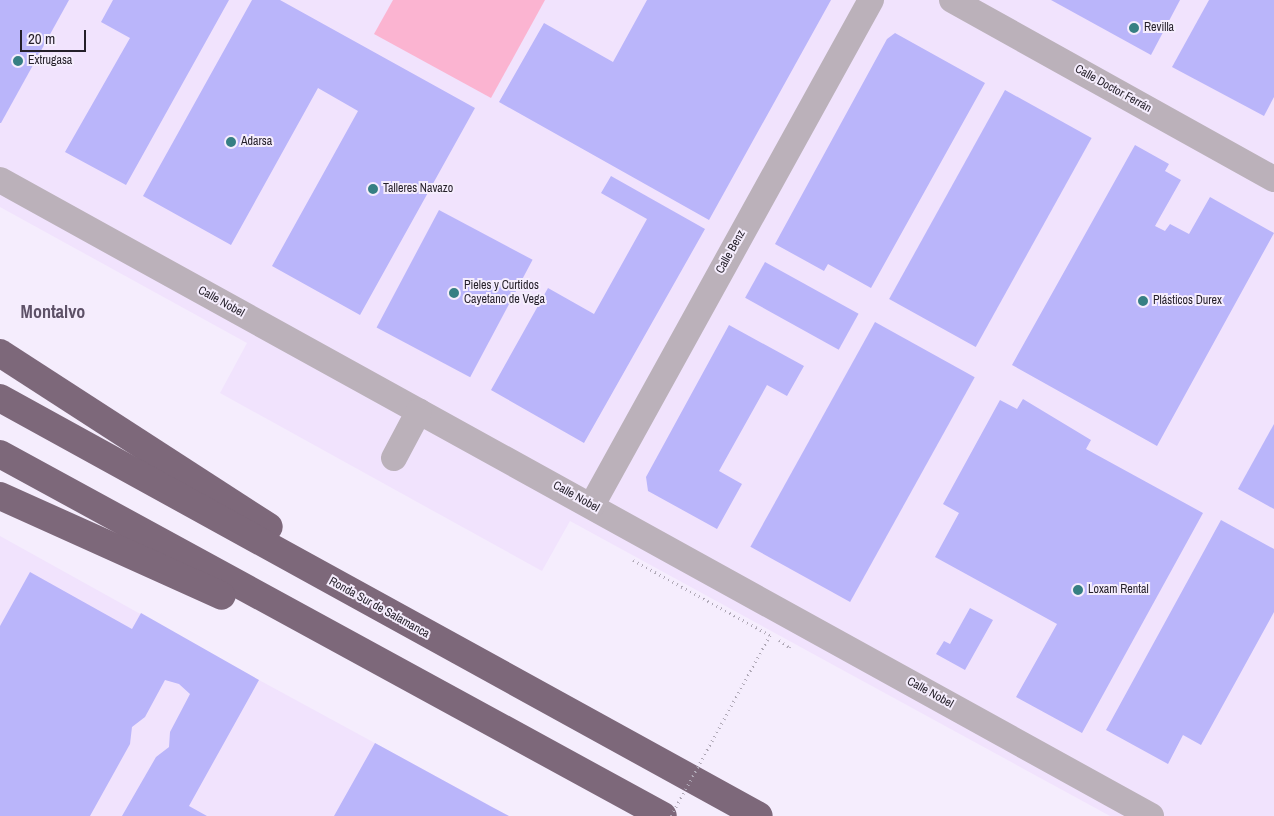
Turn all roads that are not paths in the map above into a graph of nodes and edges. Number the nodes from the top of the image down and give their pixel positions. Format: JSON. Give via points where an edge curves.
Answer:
{"nodes":[{"id":1,"x":871,"y":0,"type":"edge"},
{"id":2,"x":952,"y":0,"type":"edge"},
{"id":3,"x":1274,"y":179,"type":"edge"},
{"id":4,"x":0,"y":180,"type":"edge"},
{"id":5,"x":0,"y":353,"type":"edge"},
{"id":6,"x":0,"y":398,"type":"edge"},
{"id":7,"x":419,"y":411,"type":"junction"},
{"id":8,"x":0,"y":454,"type":"edge"},
{"id":9,"x":394,"y":458,"type":"dead end"},
{"id":10,"x":0,"y":496,"type":"edge"},
{"id":11,"x":592,"y":505,"type":"junction"},
{"id":12,"x":480,"y":664,"type":"junction"},
{"id":13,"x":466,"y":708,"type":"junction"},
{"id":14,"x":662,"y":816,"type":"edge"},
{"id":15,"x":759,"y":816,"type":"edge"},
{"id":16,"x":1150,"y":816,"type":"edge"}],
"edges":[{"from":1,"to":11,"type":"street","name":"Calle Benz"},
{"from":2,"to":3,"type":"street","name":"Calle Doctor Ferrán"},
{"from":4,"to":7,"type":"street","name":"Calle Nobel"},
{"from":5,"to":12,"type":"highway","via":[[248,514],[319,556]]},
{"from":6,"to":12,"type":"highway","name":"Ronda Sur de Salamanca"},
{"from":7,"to":9,"type":"street"},
{"from":7,"to":11,"type":"street","name":"Calle Nobel"},
{"from":8,"to":13,"type":"highway"},
{"from":10,"to":13,"type":"highway","via":[[203,585],[288,632]]},
{"from":11,"to":16,"type":"street","name":"Calle Nobel"},
{"from":12,"to":15,"type":"highway","name":"Ronda Sur de Salamanca"},
{"from":13,"to":14,"type":"highway"}]}
